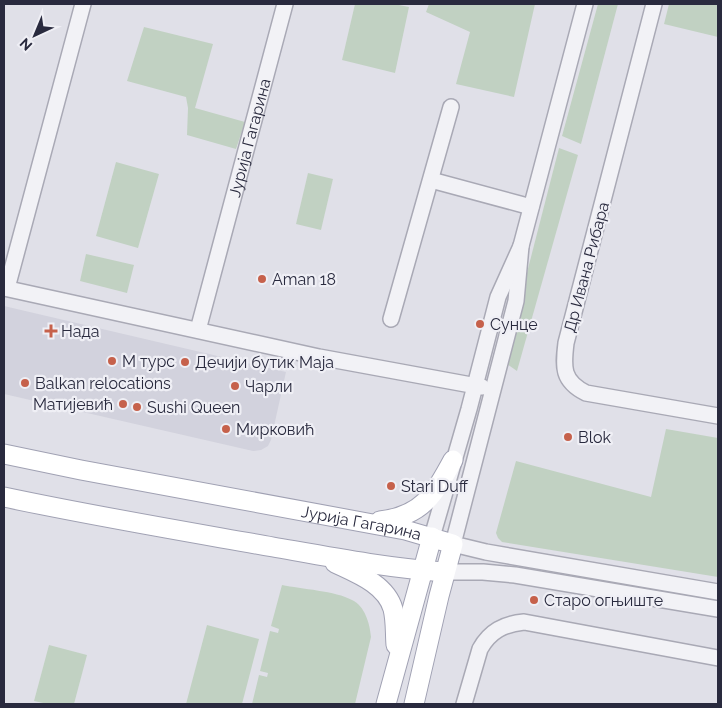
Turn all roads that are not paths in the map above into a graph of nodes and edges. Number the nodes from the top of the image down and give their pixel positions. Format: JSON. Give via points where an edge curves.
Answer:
{"nodes":[{"id":1,"x":83,"y":4,"type":"edge"},
{"id":2,"x":285,"y":4,"type":"edge"},
{"id":3,"x":585,"y":4,"type":"edge"},
{"id":4,"x":654,"y":4,"type":"edge"},
{"id":5,"x":450,"y":106,"type":"dead end"},
{"id":6,"x":431,"y":180,"type":"junction"},
{"id":7,"x":531,"y":207,"type":"junction"},
{"id":8,"x":521,"y":246,"type":"junction"},
{"id":9,"x":5,"y":288,"type":"edge"},
{"id":10,"x":391,"y":319,"type":"dead end"},
{"id":11,"x":198,"y":330,"type":"junction"},
{"id":12,"x":474,"y":385,"type":"junction"},
{"id":13,"x":493,"y":390,"type":"junction"},
{"id":14,"x":718,"y":416,"type":"edge"},
{"id":15,"x":4,"y":454,"type":"edge"},
{"id":16,"x":453,"y":460,"type":"junction"},
{"id":17,"x":4,"y":497,"type":"edge"},
{"id":18,"x":364,"y":523,"type":"junction"},
{"id":19,"x":432,"y":538,"type":"junction"},
{"id":20,"x":454,"y":544,"type":"junction"},
{"id":21,"x":321,"y":555,"type":"junction"},
{"id":22,"x":422,"y":570,"type":"junction"},
{"id":23,"x":445,"y":572,"type":"junction"},
{"id":24,"x":718,"y":592,"type":"edge"},
{"id":25,"x":718,"y":609,"type":"edge"},
{"id":26,"x":718,"y":658,"type":"edge"},
{"id":27,"x":397,"y":662,"type":"junction"},
{"id":28,"x":386,"y":704,"type":"edge"},
{"id":29,"x":414,"y":704,"type":"edge"},
{"id":30,"x":464,"y":704,"type":"edge"}],
"edges":[{"from":1,"to":9,"type":"street"},
{"from":2,"to":11,"type":"street","name":"Јурија Гагарина"},
{"from":3,"to":7,"type":"street"},
{"from":4,"to":14,"type":"street","name":"Др Ивана Рибара","via":[[566,343],[564,366],[571,383],[586,393]]},
{"from":5,"to":6,"type":"street"},
{"from":6,"to":7,"type":"street"},
{"from":6,"to":10,"type":"street"},
{"from":7,"to":8,"type":"street"},
{"from":8,"to":12,"type":"street","via":[[498,297]]},
{"from":8,"to":13,"type":"street","via":[[516,301]]},
{"from":9,"to":11,"type":"street"},
{"from":11,"to":12,"type":"street","via":[[319,357]]},
{"from":12,"to":13,"type":"street"},
{"from":12,"to":16,"type":"street"},
{"from":13,"to":20,"type":"street"},
{"from":15,"to":18,"type":"main road","name":"Јурија Гагарина"},
{"from":16,"to":18,"type":"main road","via":[[428,500],[411,513]]},
{"from":16,"to":19,"type":"street"},
{"from":17,"to":21,"type":"main road"},
{"from":18,"to":19,"type":"main road","name":"Јурија Гагарина"},
{"from":19,"to":20,"type":"main road","name":"Јурија Гагарина"},
{"from":19,"to":22,"type":"main road"},
{"from":20,"to":23,"type":"main road"},
{"from":20,"to":24,"type":"street","name":"Јурија Гагарина"},
{"from":21,"to":22,"type":"main road"},
{"from":21,"to":27,"type":"main road","via":[[369,580],[384,594],[394,613]]},
{"from":22,"to":23,"type":"main road"},
{"from":22,"to":27,"type":"main road"},
{"from":23,"to":25,"type":"street","via":[[515,575]]},
{"from":23,"to":29,"type":"main road"},
{"from":26,"to":30,"type":"street","via":[[524,622],[514,623],[498,628],[484,641]]},
{"from":27,"to":28,"type":"main road"}]}
